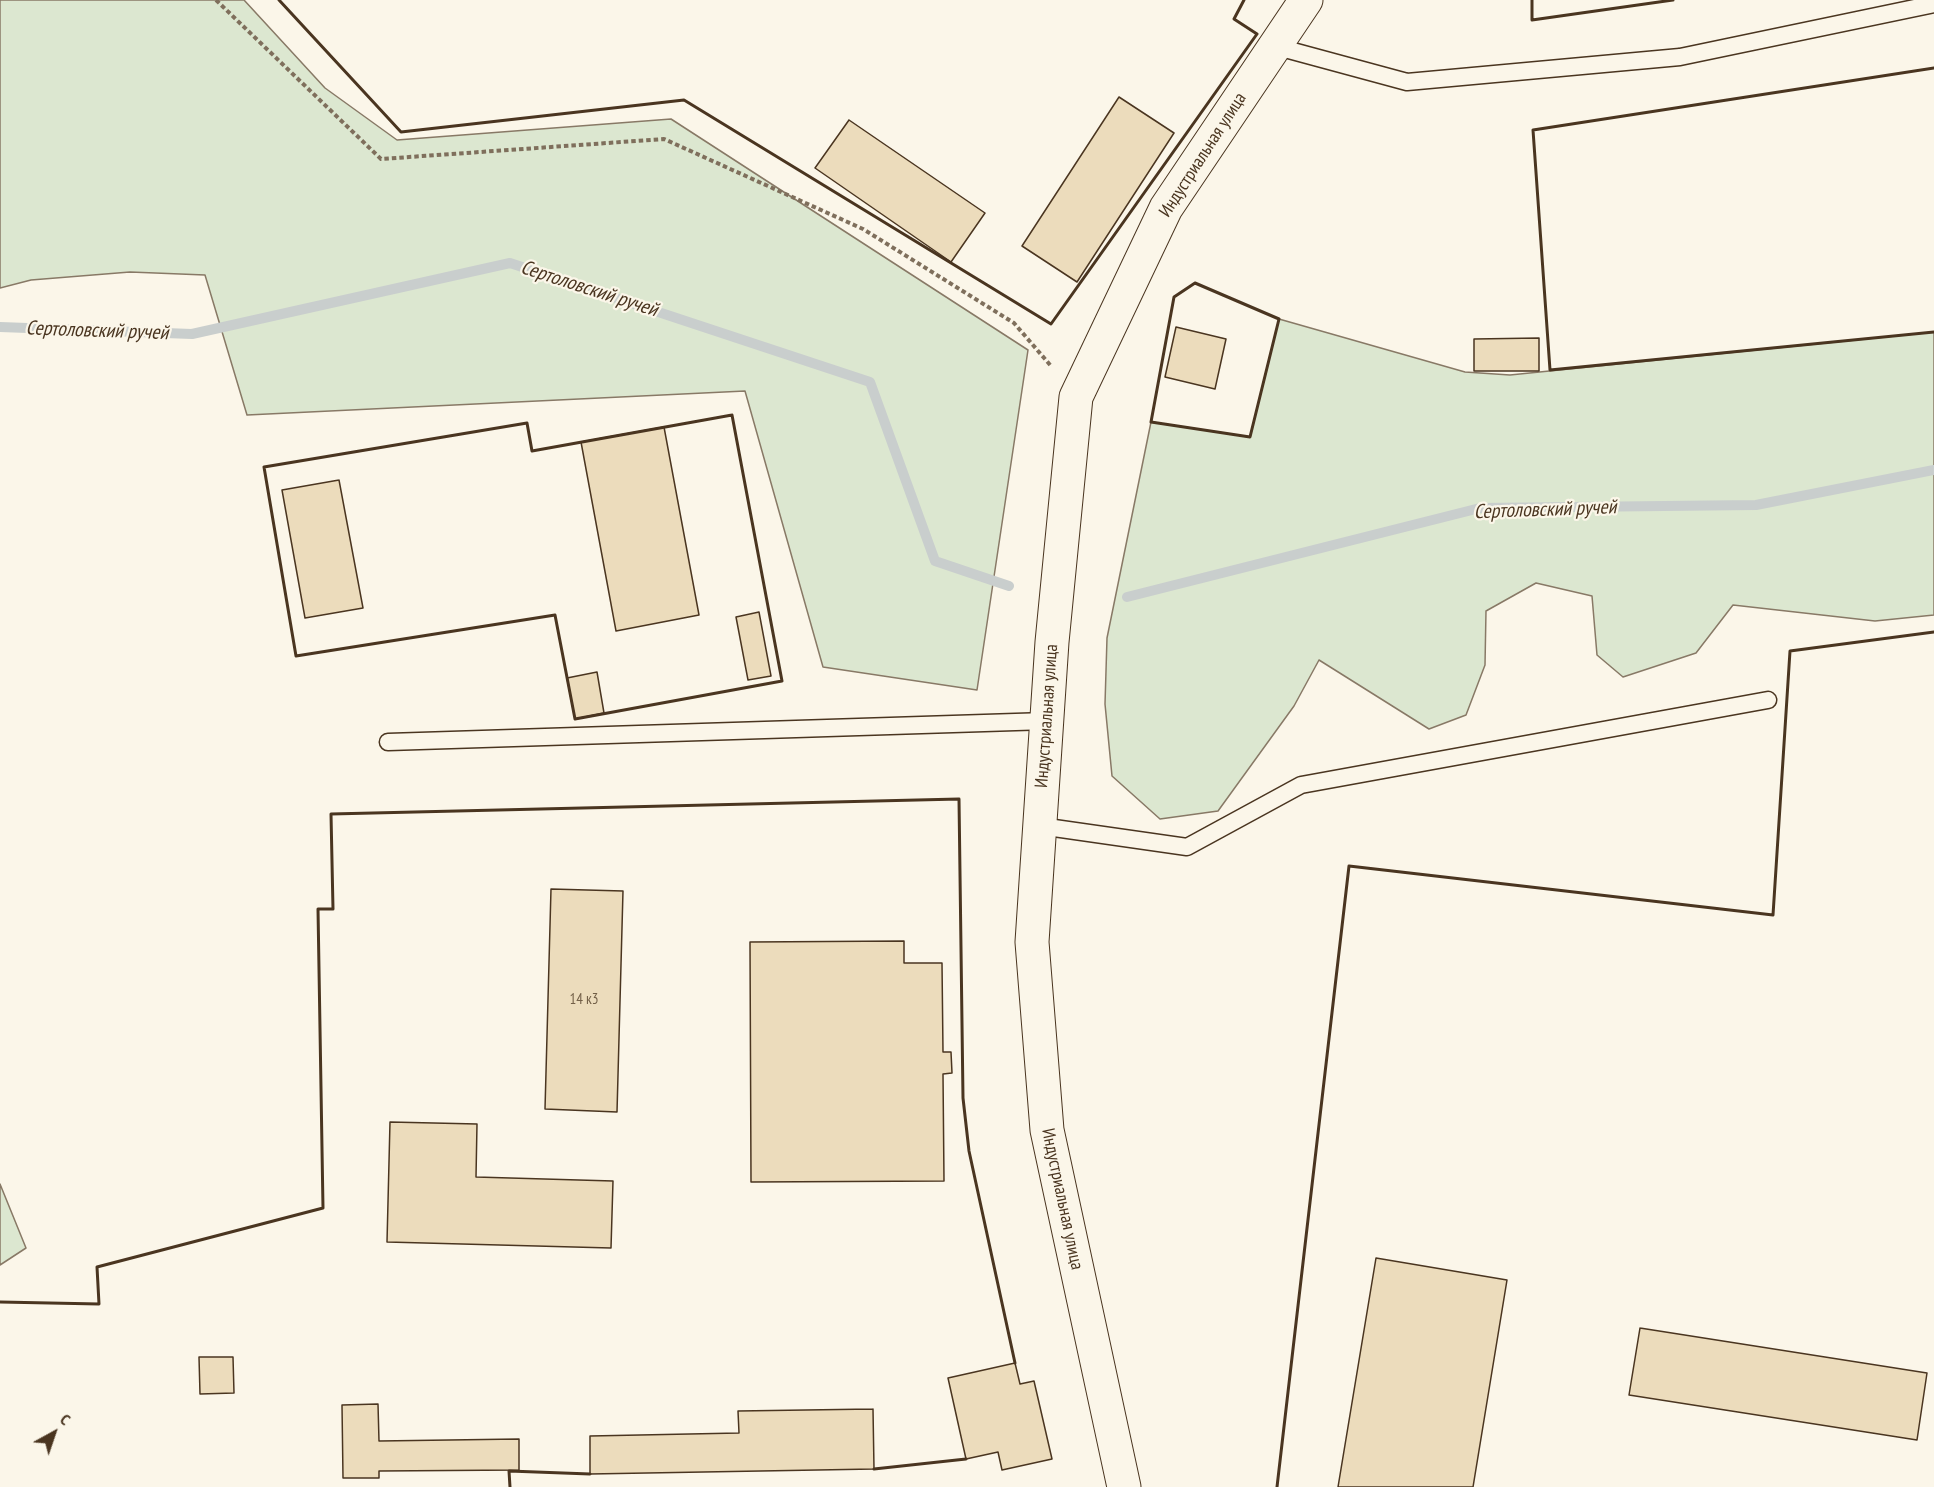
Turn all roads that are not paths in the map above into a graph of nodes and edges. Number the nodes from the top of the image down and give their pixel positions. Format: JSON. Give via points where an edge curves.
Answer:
{"nodes":[{"id":1,"x":1306,"y":0,"type":"edge"},
{"id":2,"x":1934,"y":4,"type":"edge"},
{"id":3,"x":1274,"y":46,"type":"junction"},
{"id":4,"x":1768,"y":700,"type":"dead end"},
{"id":5,"x":1047,"y":721,"type":"junction"},
{"id":6,"x":388,"y":742,"type":"dead end"},
{"id":7,"x":1040,"y":826,"type":"junction"},
{"id":8,"x":1124,"y":1487,"type":"edge"}],
"edges":[{"from":1,"to":3,"type":"street","name":"Индустриальная улица"},
{"from":2,"to":3,"type":"lane","via":[[1680,57],[1407,82]]},
{"from":3,"to":5,"type":"street","name":"Индустриальная улица","via":[[1166,208],[1076,397]]},
{"from":4,"to":7,"type":"lane","via":[[1301,785],[1187,847]]},
{"from":5,"to":6,"type":"lane"},
{"from":5,"to":7,"type":"street","name":"Индустриальная улица"},
{"from":7,"to":8,"type":"street","name":"Индустриальная улица","via":[[1032,942],[1047,1130]]}]}
